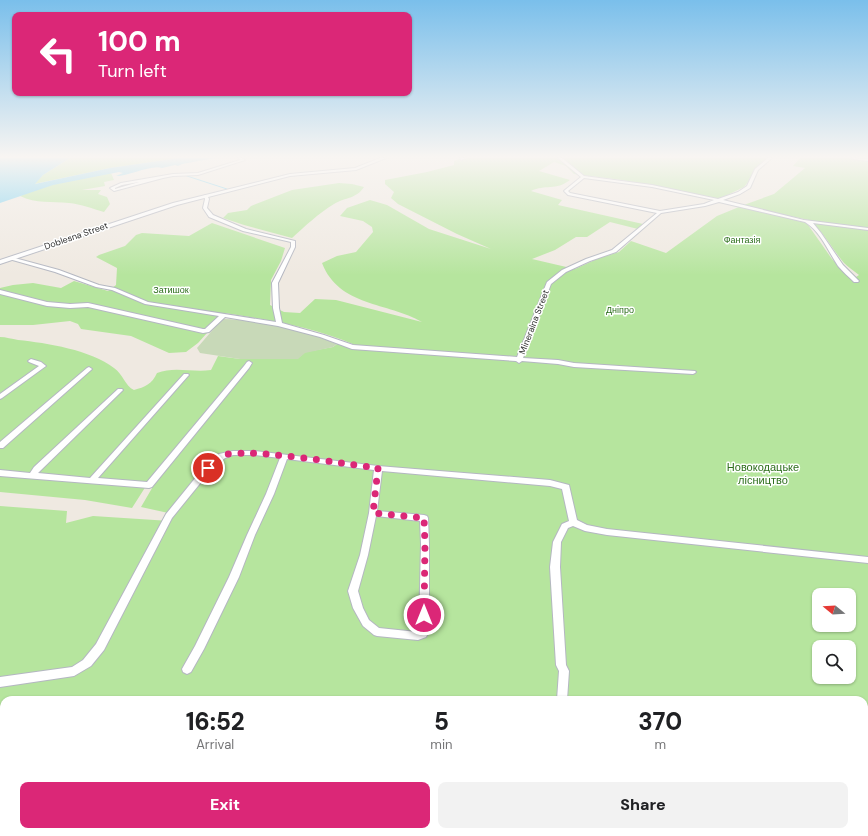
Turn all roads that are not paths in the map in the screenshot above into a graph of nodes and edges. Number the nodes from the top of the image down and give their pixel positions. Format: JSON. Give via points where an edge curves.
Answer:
{"nodes":[{"id":1,"x":202,"y":197,"type":"edge"},
{"id":2,"x":207,"y":197,"type":"edge"},
{"id":3,"x":585,"y":197,"type":"edge"},
{"id":4,"x":705,"y":197,"type":"edge"},
{"id":5,"x":727,"y":197,"type":"edge"},
{"id":6,"x":720,"y":200,"type":"junction"},
{"id":7,"x":660,"y":212,"type":"junction"},
{"id":8,"x":804,"y":221,"type":"junction"},
{"id":9,"x":868,"y":229,"type":"edge"},
{"id":10,"x":11,"y":258,"type":"junction"},
{"id":11,"x":0,"y":262,"type":"edge"},
{"id":12,"x":856,"y":281,"type":"dead end"},
{"id":13,"x":0,"y":292,"type":"edge"},
{"id":14,"x":224,"y":315,"type":"junction"},
{"id":15,"x":279,"y":324,"type":"junction"},
{"id":16,"x":31,"y":361,"type":"dead end"},
{"id":17,"x":519,"y":361,"type":"junction"},
{"id":18,"x":248,"y":363,"type":"dead end"},
{"id":19,"x":89,"y":369,"type":"dead end"},
{"id":20,"x":693,"y":372,"type":"dead end"},
{"id":21,"x":186,"y":376,"type":"dead end"},
{"id":22,"x":120,"y":390,"type":"dead end"},
{"id":23,"x":0,"y":397,"type":"edge"},
{"id":24,"x":0,"y":446,"type":"edge"},
{"id":25,"x":284,"y":457,"type":"junction"},
{"id":26,"x":378,"y":468,"type":"junction"},
{"id":27,"x":0,"y":473,"type":"edge"},
{"id":28,"x":33,"y":474,"type":"junction"},
{"id":29,"x":92,"y":480,"type":"junction"},
{"id":30,"x":373,"y":513,"type":"junction"},
{"id":31,"x":573,"y":522,"type":"junction"},
{"id":32,"x":868,"y":560,"type":"edge"},
{"id":33,"x":187,"y":669,"type":"dead end"},
{"id":34,"x":0,"y":682,"type":"edge"},
{"id":35,"x":562,"y":696,"type":"edge"}],
"edges":[{"from":1,"to":10,"type":"street","name":"Doblesna Street","via":[[152,210]]},
{"from":2,"to":15,"type":"street","via":[[205,208],[211,216],[245,230],[293,241],[293,247],[275,283]]},
{"from":3,"to":7,"type":"street"},
{"from":4,"to":6,"type":"street"},
{"from":5,"to":6,"type":"street","name":"Mineralna Street"},
{"from":6,"to":7,"type":"street","name":"Mineralna Street"},
{"from":6,"to":8,"type":"street"},
{"from":7,"to":17,"type":"street","name":"Mineralna Street","via":[[614,251],[564,271],[549,283]]},
{"from":8,"to":9,"type":"street"},
{"from":8,"to":12,"type":"street","via":[[812,225],[840,264]]},
{"from":10,"to":11,"type":"street","name":"Doblesna Street"},
{"from":10,"to":14,"type":"street","via":[[113,289],[147,303]]},
{"from":13,"to":14,"type":"street","via":[[47,304],[88,305],[202,331],[207,331]]},
{"from":14,"to":15,"type":"street"},
{"from":15,"to":17,"type":"street","via":[[322,336],[352,348]]},
{"from":16,"to":23,"type":"street","via":[[43,366]]},
{"from":17,"to":20,"type":"street"},
{"from":18,"to":29,"type":"street","via":[[205,420],[149,485]]},
{"from":19,"to":24,"type":"street"},
{"from":21,"to":29,"type":"street"},
{"from":22,"to":28,"type":"street"},
{"from":25,"to":26,"type":"street"},
{"from":25,"to":33,"type":"street","via":[[234,577],[199,650]]},
{"from":25,"to":34,"type":"street","via":[[255,453],[222,456],[208,468],[169,516],[100,646],[87,663],[74,671]]},
{"from":26,"to":30,"type":"street"},
{"from":26,"to":31,"type":"street","via":[[550,483],[566,487]]},
{"from":27,"to":28,"type":"street"},
{"from":28,"to":29,"type":"street"},
{"from":30,"to":30,"type":"street","via":[[353,591],[358,608],[366,623],[377,632],[418,636],[424,631],[424,518]]},
{"from":31,"to":32,"type":"street","via":[[585,528],[607,532]]},
{"from":31,"to":35,"type":"street","via":[[565,526],[557,542],[555,567],[558,634],[561,665],[564,671]]}]}
